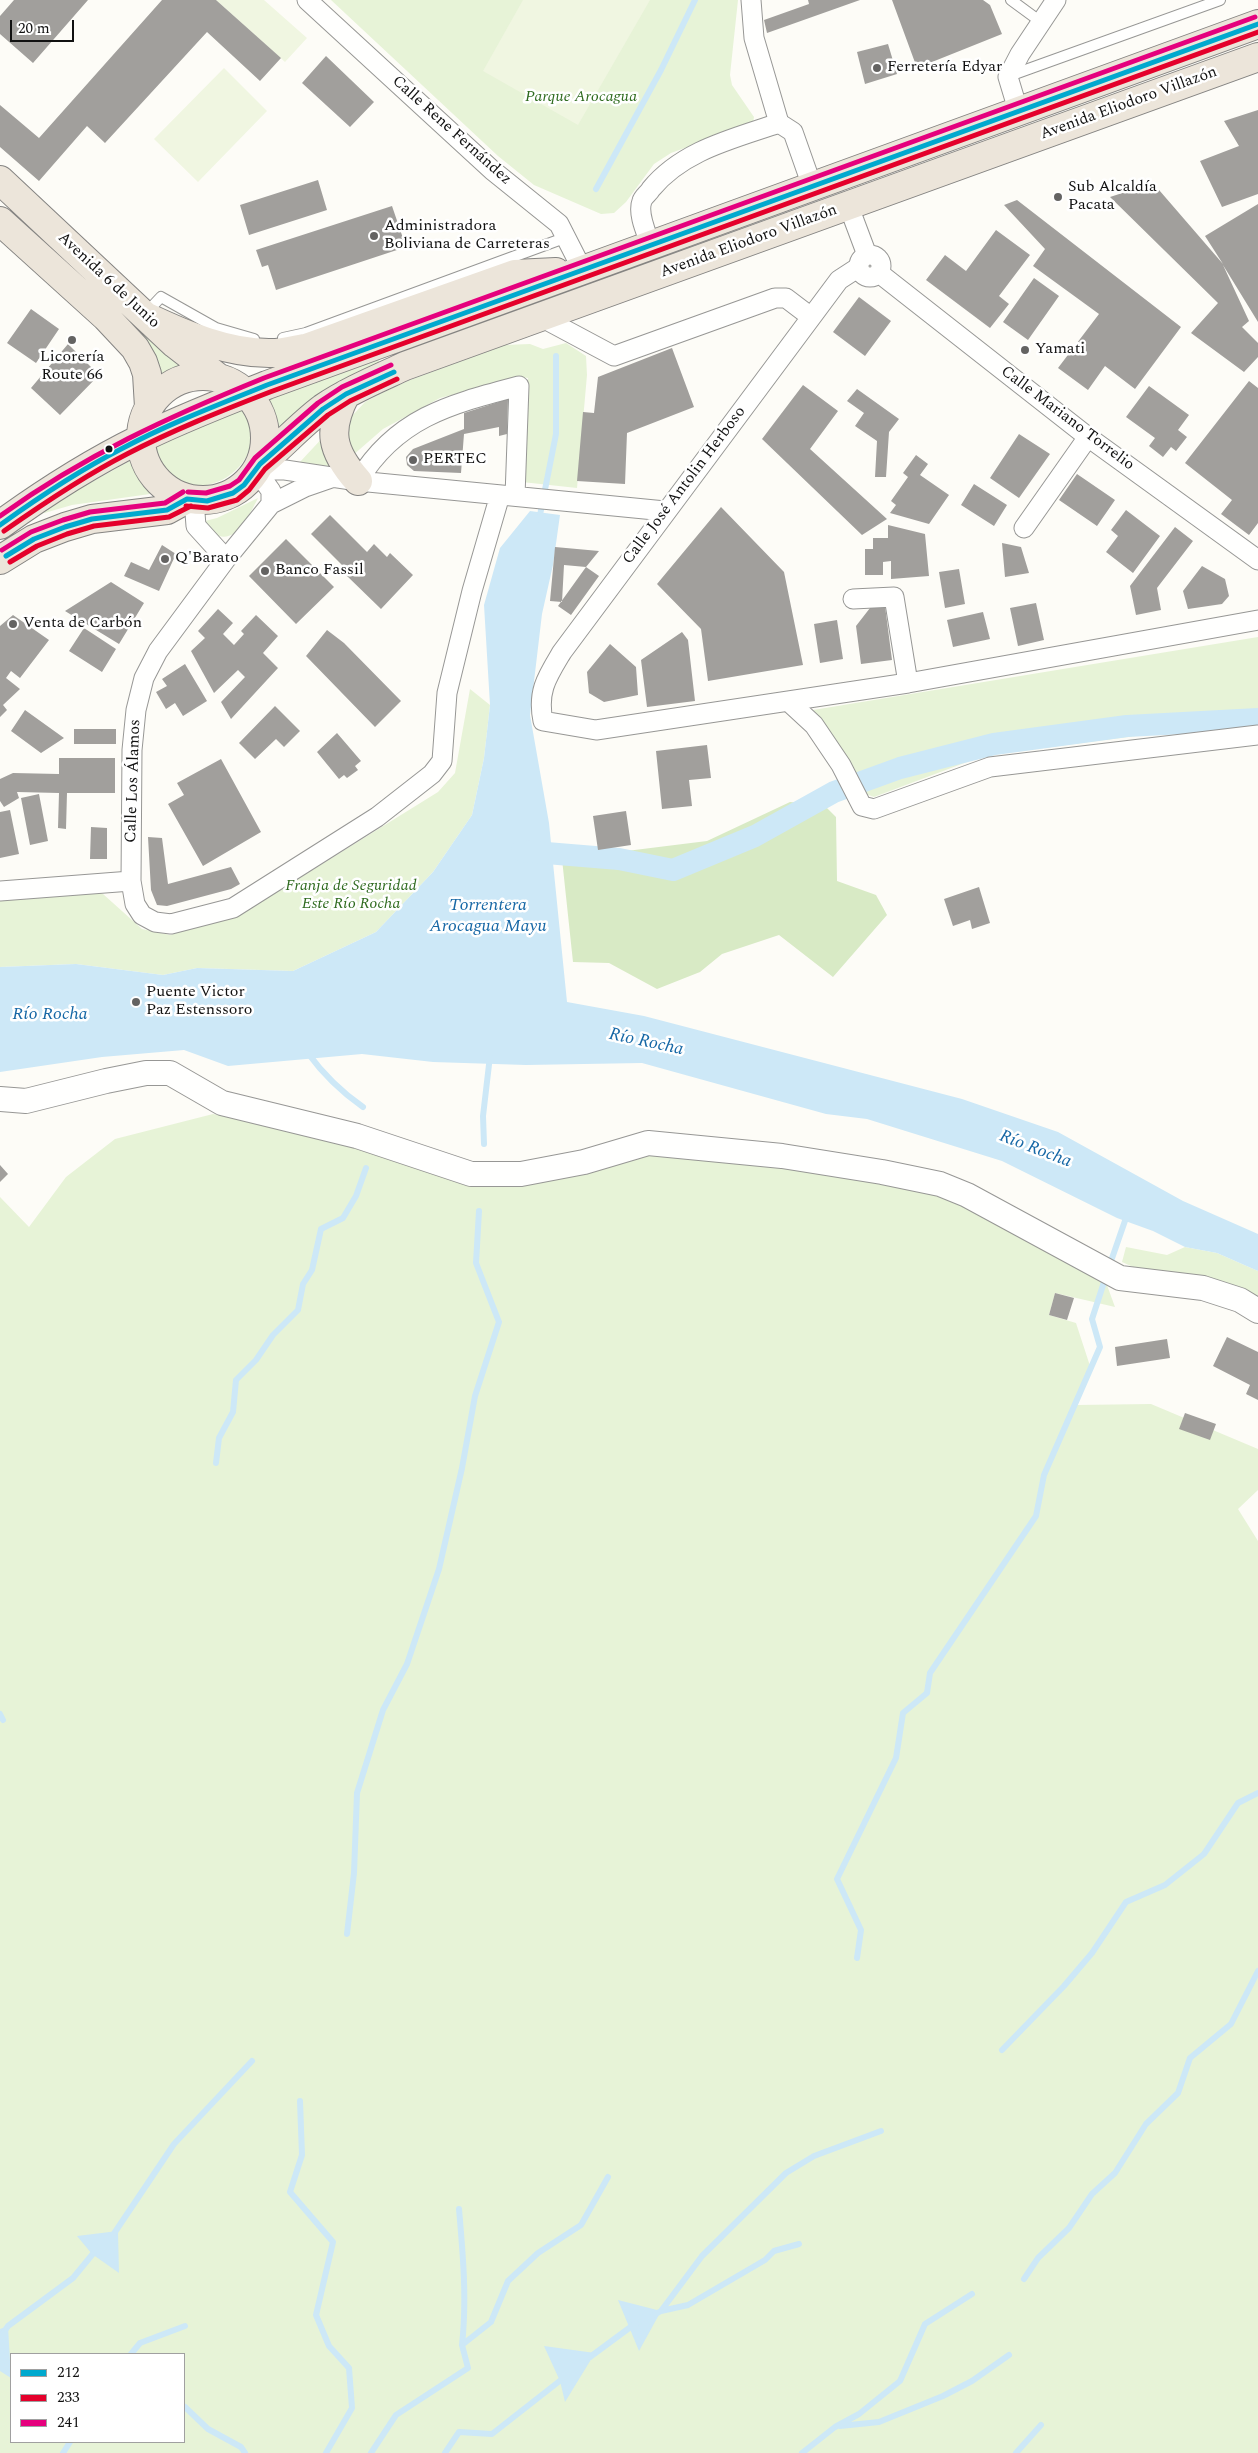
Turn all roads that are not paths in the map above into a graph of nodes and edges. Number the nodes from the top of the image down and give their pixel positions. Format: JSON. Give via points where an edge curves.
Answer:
{"nodes":[{"id":1,"x":307,"y":0,"type":"edge"},
{"id":2,"x":751,"y":0,"type":"edge"},
{"id":3,"x":1011,"y":0,"type":"edge"},
{"id":4,"x":1056,"y":0,"type":"edge"},
{"id":5,"x":1220,"y":0,"type":"edge"},
{"id":6,"x":1042,"y":22,"type":"junction"},
{"id":7,"x":1258,"y":24,"type":"edge"},
{"id":8,"x":1258,"y":57,"type":"edge"},
{"id":9,"x":1008,"y":77,"type":"junction"},
{"id":10,"x":1018,"y":110,"type":"junction"},
{"id":11,"x":778,"y":123,"type":"junction"},
{"id":12,"x":812,"y":186,"type":"junction"},
{"id":13,"x":4,"y":190,"type":"edge"},
{"id":14,"x":848,"y":207,"type":"junction"},
{"id":15,"x":0,"y":221,"type":"edge"},
{"id":16,"x":567,"y":237,"type":"junction"},
{"id":17,"x":651,"y":246,"type":"junction"},
{"id":18,"x":863,"y":261,"type":"junction"},
{"id":19,"x":583,"y":271,"type":"junction"},
{"id":20,"x":146,"y":316,"type":"junction"},
{"id":21,"x":541,"y":317,"type":"junction"},
{"id":22,"x":811,"y":317,"type":"junction"},
{"id":23,"x":219,"y":378,"type":"junction"},
{"id":24,"x":246,"y":394,"type":"junction"},
{"id":25,"x":346,"y":394,"type":"junction"},
{"id":26,"x":149,"y":407,"type":"junction"},
{"id":27,"x":1088,"y":437,"type":"junction"},
{"id":28,"x":141,"y":438,"type":"junction"},
{"id":29,"x":256,"y":469,"type":"junction"},
{"id":30,"x":346,"y":479,"type":"junction"},
{"id":31,"x":515,"y":497,"type":"junction"},
{"id":32,"x":190,"y":499,"type":"junction"},
{"id":33,"x":271,"y":504,"type":"junction"},
{"id":34,"x":665,"y":511,"type":"junction"},
{"id":35,"x":0,"y":525,"type":"edge"},
{"id":36,"x":1024,"y":528,"type":"dead end"},
{"id":37,"x":226,"y":559,"type":"junction"},
{"id":38,"x":0,"y":560,"type":"edge"},
{"id":39,"x":1258,"y":560,"type":"edge"},
{"id":40,"x":853,"y":599,"type":"dead end"},
{"id":41,"x":1258,"y":620,"type":"edge"},
{"id":42,"x":908,"y":683,"type":"junction"},
{"id":43,"x":788,"y":701,"type":"junction"},
{"id":44,"x":1258,"y":735,"type":"edge"},
{"id":45,"x":131,"y":881,"type":"junction"},
{"id":46,"x":0,"y":890,"type":"edge"},
{"id":47,"x":0,"y":1099,"type":"edge"},
{"id":48,"x":1258,"y":1311,"type":"edge"}],
"edges":[{"from":1,"to":16,"type":"street","name":"Calle Rene Fernández","via":[[492,170],[559,224]]},
{"from":2,"to":11,"type":"street","via":[[754,38]]},
{"from":3,"to":6,"type":"lane"},
{"from":4,"to":6,"type":"street"},
{"from":5,"to":9,"type":"lane"},
{"from":6,"to":9,"type":"street"},
{"from":7,"to":10,"type":"highway","name":"Avenida Eliodoro Villazón"},
{"from":8,"to":14,"type":"highway","name":"Avenida Eliodoro Villazón"},
{"from":9,"to":10,"type":"street"},
{"from":10,"to":12,"type":"highway","name":"Avenida Eliodoro Villazón"},
{"from":11,"to":12,"type":"street","via":[[793,132]]},
{"from":11,"to":17,"type":"street","via":[[698,152],[662,176],[642,202],[642,218]]},
{"from":12,"to":17,"type":"highway","name":"Avenida Eliodoro Villazón"},
{"from":13,"to":20,"type":"highway","name":"Avenida 6 de Junio"},
{"from":14,"to":18,"type":"street"},
{"from":14,"to":21,"type":"highway","name":"Avenida Eliodoro Villazón"},
{"from":15,"to":26,"type":"highway","name":"Avenida 6 de Junio","via":[[106,317],[135,348],[147,374]]},
{"from":16,"to":19,"type":"street","name":"Calle Rene Fernández"},
{"from":16,"to":20,"type":"lane","via":[[306,334],[271,340],[248,339],[216,328],[160,298]]},
{"from":17,"to":19,"type":"highway","name":"Avenida Eliodoro Villazón"},
{"from":18,"to":22,"type":"street","name":"Calle José Antolin Herboso","via":[[839,280]]},
{"from":18,"to":27,"type":"street","name":"Calle Mariano Torrelio","via":[[862,274],[869,277],[879,273]]},
{"from":19,"to":20,"type":"highway","via":[[515,274],[306,348],[273,353],[227,348],[171,329]]},
{"from":19,"to":24,"type":"highway","name":"Avenida Eliodoro Villazón"},
{"from":20,"to":23,"type":"highway","name":"Avenida 6 de Junio","via":[[175,344]]},
{"from":21,"to":22,"type":"street","via":[[614,356],[776,298],[786,298]]},
{"from":21,"to":25,"type":"highway","name":"Avenida Eliodoro Villazón","via":[[405,366]]},
{"from":22,"to":34,"type":"street","name":"Calle José Antolin Herboso"},
{"from":23,"to":24,"type":"highway","name":"Avenida 6 de Junio"},
{"from":23,"to":26,"type":"highway","via":[[192,377],[180,381],[167,387]]},
{"from":24,"to":28,"type":"highway","name":"Avenida Eliodoro Villazón"},
{"from":24,"to":29,"type":"highway","via":[[263,424],[264,444]]},
{"from":25,"to":29,"type":"highway","name":"Avenida Eliodoro Villazón","via":[[323,409]]},
{"from":25,"to":30,"type":"highway","via":[[335,417],[333,437]]},
{"from":26,"to":28,"type":"highway"},
{"from":27,"to":36,"type":"street"},
{"from":27,"to":39,"type":"street","name":"Calle Mariano Torrelio"},
{"from":28,"to":32,"type":"highway","via":[[144,460],[150,472],[169,491]]},
{"from":28,"to":35,"type":"highway","name":"Avenida Eliodoro Villazón","via":[[81,471]]},
{"from":29,"to":30,"type":"street"},
{"from":29,"to":32,"type":"highway","via":[[244,485],[227,496],[207,501]]},
{"from":29,"to":33,"type":"street","via":[[271,491]]},
{"from":30,"to":31,"type":"street"},
{"from":30,"to":31,"type":"street","name":"Calle Los Álamos","via":[[420,419],[454,404],[519,386]]},
{"from":30,"to":33,"type":"street","via":[[298,490]]},
{"from":31,"to":34,"type":"street"},
{"from":31,"to":45,"type":"street","name":"Calle Los Álamos","via":[[472,591],[451,675],[442,761],[432,774],[378,817],[233,908],[171,924],[155,922],[142,915],[135,904]]},
{"from":32,"to":37,"type":"street","via":[[196,526]]},
{"from":32,"to":38,"type":"highway","via":[[168,510],[92,519],[65,527],[34,539]]},
{"from":33,"to":37,"type":"street","name":"Calle Los Álamos"},
{"from":34,"to":43,"type":"street","name":"Calle José Antolin Herboso","via":[[562,652],[544,682],[540,703],[543,721],[596,730]]},
{"from":37,"to":45,"type":"street","name":"Calle Los Álamos","via":[[158,651],[144,678],[136,710],[132,750]]},
{"from":40,"to":42,"type":"street","via":[[894,597]]},
{"from":41,"to":42,"type":"street"},
{"from":42,"to":43,"type":"street"},
{"from":43,"to":44,"type":"street","via":[[814,725],[841,765],[862,806],[874,809],[990,767]]},
{"from":45,"to":46,"type":"street"},
{"from":47,"to":48,"type":"street","via":[[26,1101],[146,1073],[170,1073],[222,1103],[357,1136],[471,1174],[521,1174],[584,1162],[648,1143],[782,1156],[882,1172],[940,1184],[967,1195],[1120,1278],[1203,1288],[1240,1300]]}]}
